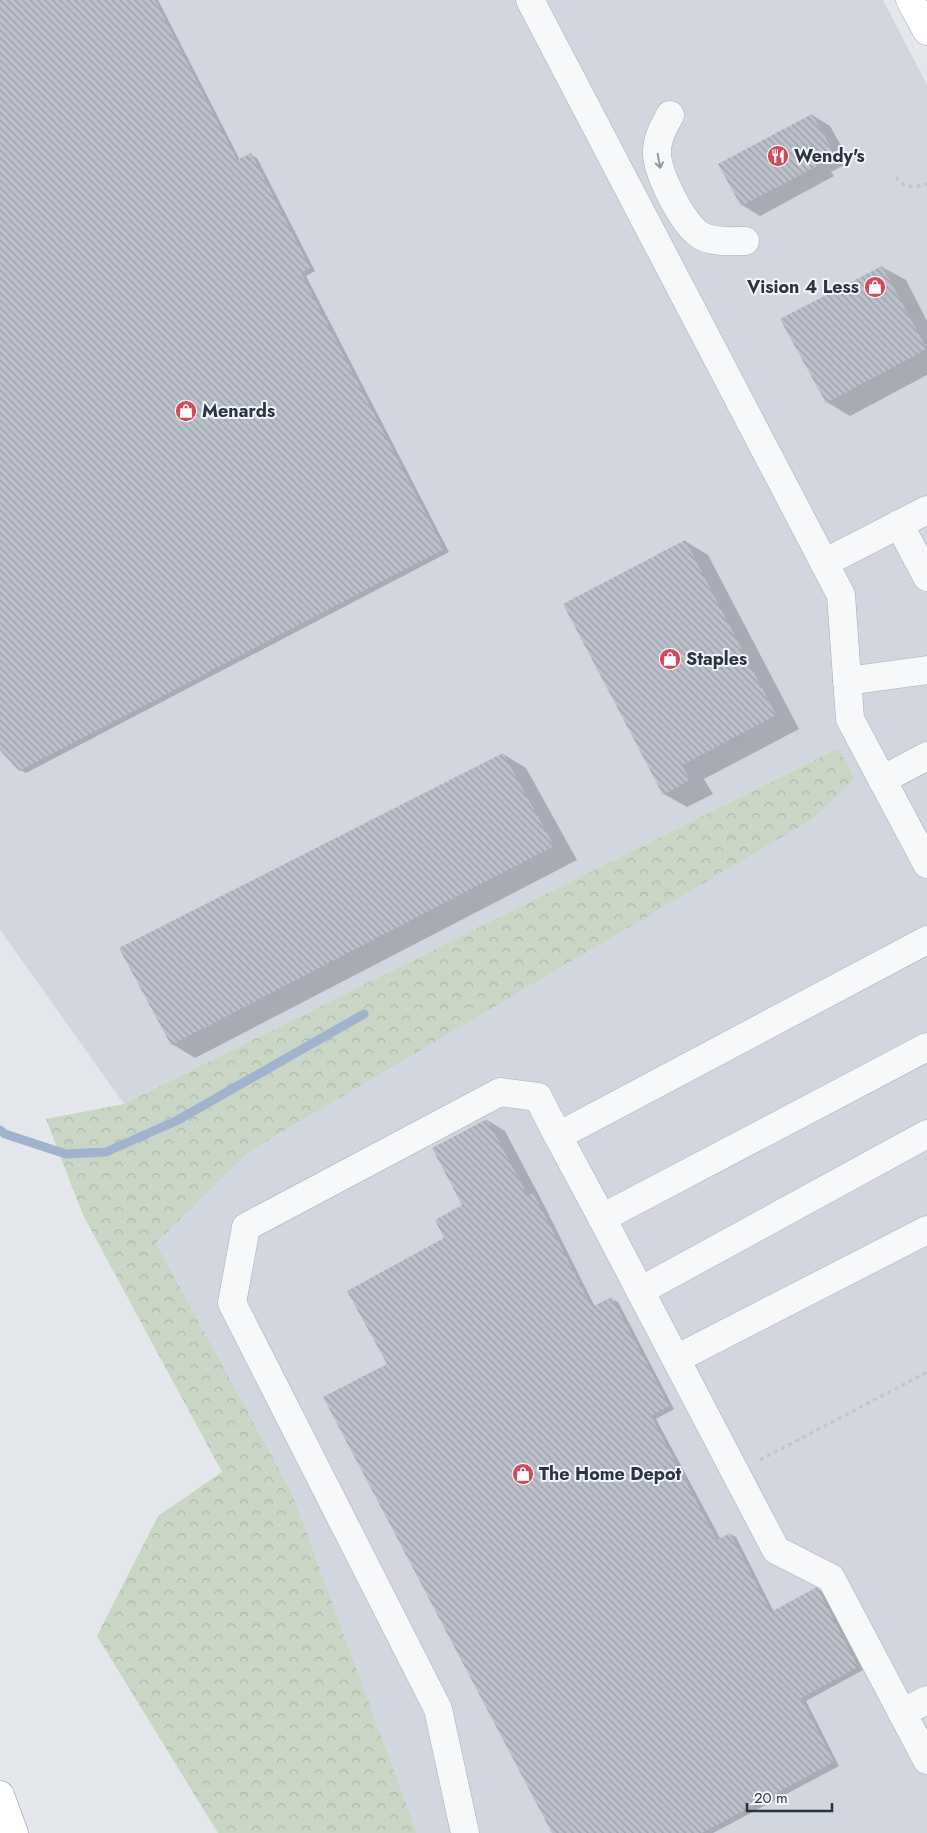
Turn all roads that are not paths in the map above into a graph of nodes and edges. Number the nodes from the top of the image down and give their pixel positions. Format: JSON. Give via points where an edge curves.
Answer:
{"nodes":[{"id":1,"x":530,"y":0,"type":"edge"},
{"id":2,"x":910,"y":0,"type":"edge"},
{"id":3,"x":927,"y":31,"type":"edge"},
{"id":4,"x":670,"y":115,"type":"dead end"},
{"id":5,"x":745,"y":241,"type":"dead end"},
{"id":6,"x":927,"y":510,"type":"edge"},
{"id":7,"x":899,"y":524,"type":"junction"},
{"id":8,"x":824,"y":562,"type":"junction"},
{"id":9,"x":927,"y":577,"type":"edge"},
{"id":10,"x":927,"y":670,"type":"edge"},
{"id":11,"x":847,"y":681,"type":"junction"},
{"id":12,"x":927,"y":756,"type":"edge"},
{"id":13,"x":882,"y":780,"type":"junction"},
{"id":14,"x":927,"y":864,"type":"edge"},
{"id":15,"x":927,"y":940,"type":"edge"},
{"id":16,"x":927,"y":1047,"type":"edge"},
{"id":17,"x":927,"y":1134,"type":"edge"},
{"id":18,"x":558,"y":1136,"type":"junction"},
{"id":19,"x":602,"y":1218,"type":"junction"},
{"id":20,"x":927,"y":1230,"type":"edge"},
{"id":21,"x":640,"y":1291,"type":"junction"},
{"id":22,"x":676,"y":1359,"type":"junction"},
{"id":23,"x":927,"y":1700,"type":"edge"},
{"id":24,"x":902,"y":1713,"type":"junction"},
{"id":25,"x":927,"y":1760,"type":"edge"},
{"id":26,"x":0,"y":1795,"type":"edge"},
{"id":27,"x":14,"y":1833,"type":"edge"},
{"id":28,"x":465,"y":1833,"type":"edge"}],
"edges":[{"from":1,"to":8,"type":"lane"},
{"from":2,"to":3,"type":"main road"},
{"from":4,"to":5,"type":"lane","one_way":true,"via":[[659,137],[657,155],[663,179],[687,224],[701,236],[718,241]]},
{"from":6,"to":7,"type":"lane"},
{"from":7,"to":8,"type":"lane"},
{"from":7,"to":9,"type":"lane"},
{"from":8,"to":11,"type":"lane","via":[[841,594]]},
{"from":10,"to":11,"type":"lane"},
{"from":11,"to":13,"type":"lane","via":[[850,719]]},
{"from":12,"to":13,"type":"lane"},
{"from":13,"to":14,"type":"lane"},
{"from":15,"to":18,"type":"lane"},
{"from":16,"to":19,"type":"lane"},
{"from":17,"to":21,"type":"lane"},
{"from":18,"to":19,"type":"lane"},
{"from":18,"to":28,"type":"lane","via":[[538,1097],[500,1092],[246,1227],[232,1303],[438,1709]]},
{"from":19,"to":21,"type":"lane"},
{"from":20,"to":22,"type":"lane"},
{"from":21,"to":22,"type":"lane"},
{"from":22,"to":24,"type":"lane","via":[[776,1550],[831,1578]]},
{"from":23,"to":24,"type":"lane"},
{"from":24,"to":25,"type":"lane"},
{"from":26,"to":27,"type":"main road"}]}
